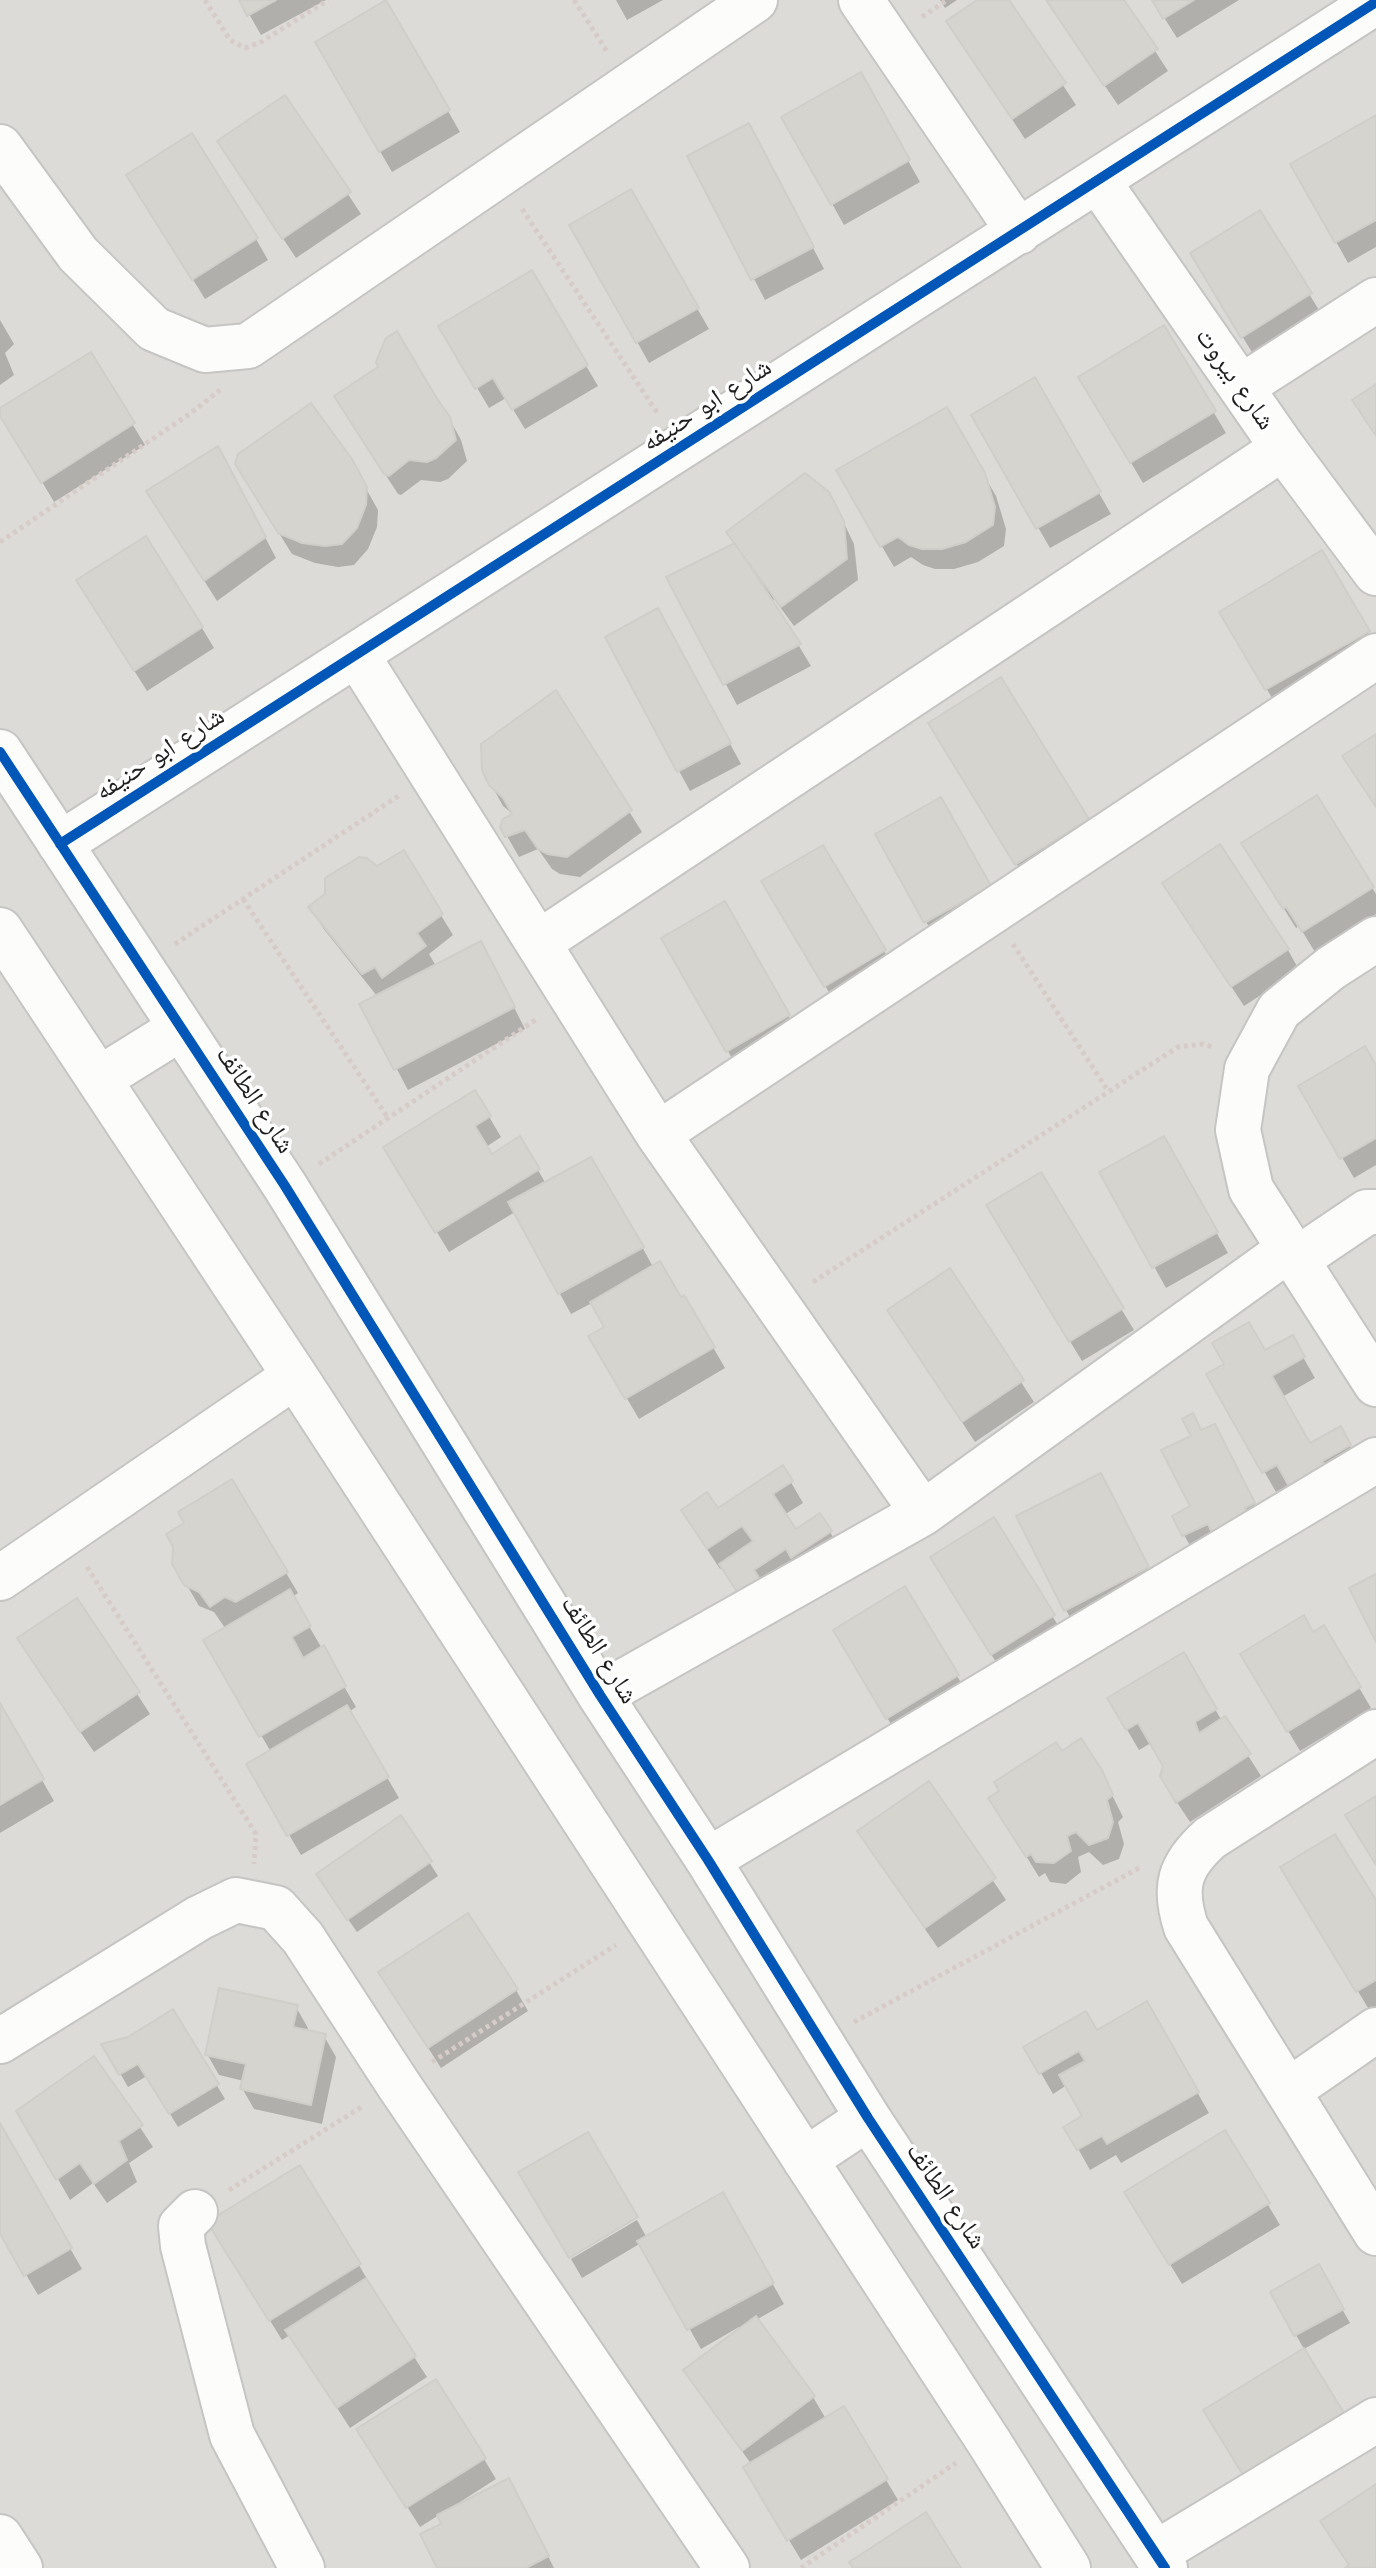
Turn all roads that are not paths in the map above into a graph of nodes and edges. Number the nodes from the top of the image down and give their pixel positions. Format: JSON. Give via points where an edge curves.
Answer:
{"nodes":[{"id":1,"x":755,"y":0,"type":"edge"},
{"id":2,"x":861,"y":0,"type":"edge"},
{"id":3,"x":1376,"y":2,"type":"edge"},
{"id":4,"x":0,"y":147,"type":"edge"},
{"id":5,"x":1098,"y":181,"type":"junction"},
{"id":6,"x":1019,"y":232,"type":"junction"},
{"id":7,"x":1376,"y":300,"type":"edge"},
{"id":8,"x":1241,"y":387,"type":"junction"},
{"id":9,"x":1283,"y":448,"type":"junction"},
{"id":10,"x":1376,"y":573,"type":"edge"},
{"id":11,"x":357,"y":655,"type":"junction"},
{"id":12,"x":1376,"y":656,"type":"edge"},
{"id":13,"x":0,"y":752,"type":"edge"},
{"id":14,"x":60,"y":844,"type":"junction"},
{"id":15,"x":2,"y":938,"type":"edge"},
{"id":16,"x":1376,"y":939,"type":"edge"},
{"id":17,"x":538,"y":943,"type":"junction"},
{"id":18,"x":181,"y":1028,"type":"junction"},
{"id":19,"x":99,"y":1079,"type":"junction"},
{"id":20,"x":658,"y":1134,"type":"junction"},
{"id":21,"x":1376,"y":1212,"type":"edge"},
{"id":22,"x":1292,"y":1255,"type":"junction"},
{"id":23,"x":295,"y":1376,"type":"junction"},
{"id":24,"x":1376,"y":1384,"type":"edge"},
{"id":25,"x":1376,"y":1460,"type":"edge"},
{"id":26,"x":923,"y":1513,"type":"junction"},
{"id":27,"x":0,"y":1578,"type":"edge"},
{"id":28,"x":600,"y":1695,"type":"junction"},
{"id":29,"x":1376,"y":1732,"type":"edge"},
{"id":30,"x":708,"y":1860,"type":"junction"},
{"id":31,"x":1376,"y":2030,"type":"edge"},
{"id":32,"x":0,"y":2041,"type":"edge"},
{"id":33,"x":1288,"y":2091,"type":"junction"},
{"id":34,"x":868,"y":2118,"type":"junction"},
{"id":35,"x":805,"y":2160,"type":"junction"},
{"id":36,"x":195,"y":2212,"type":"dead end"},
{"id":37,"x":1376,"y":2233,"type":"edge"},
{"id":38,"x":1376,"y":2420,"type":"edge"},
{"id":39,"x":0,"y":2537,"type":"edge"},
{"id":40,"x":1161,"y":2561,"type":"edge"},
{"id":41,"x":20,"y":2568,"type":"edge"},
{"id":42,"x":302,"y":2568,"type":"edge"},
{"id":43,"x":727,"y":2568,"type":"edge"},
{"id":44,"x":1068,"y":2568,"type":"edge"}],
"edges":[{"from":1,"to":4,"type":"street","via":[[248,346],[205,350],[154,329],[78,254]]},
{"from":2,"to":6,"type":"street"},
{"from":3,"to":5,"type":"street","name":"شارع ابو حنيفه"},
{"from":5,"to":6,"type":"street","name":"شارع ابو حنيفه"},
{"from":5,"to":8,"type":"street","name":"شارع بيروت"},
{"from":6,"to":11,"type":"street","name":"شارع ابو حنيفه"},
{"from":7,"to":8,"type":"street"},
{"from":8,"to":9,"type":"street","name":"شارع بيروت"},
{"from":9,"to":10,"type":"street","name":"شارع بيروت"},
{"from":9,"to":17,"type":"street"},
{"from":11,"to":14,"type":"street","name":"شارع ابو حنيفه"},
{"from":11,"to":17,"type":"street"},
{"from":12,"to":20,"type":"street"},
{"from":13,"to":14,"type":"street","name":"شارع الطائف"},
{"from":14,"to":18,"type":"street","name":"شارع الطائف"},
{"from":15,"to":19,"type":"street"},
{"from":16,"to":22,"type":"street","via":[[1279,1010],[1247,1069],[1238,1130],[1251,1189]]},
{"from":17,"to":20,"type":"street"},
{"from":18,"to":19,"type":"street"},
{"from":18,"to":28,"type":"street","name":"شارع الطائف","via":[[285,1186]]},
{"from":19,"to":23,"type":"street"},
{"from":20,"to":26,"type":"street"},
{"from":21,"to":22,"type":"street","via":[[1367,1212]]},
{"from":22,"to":24,"type":"street"},
{"from":22,"to":26,"type":"street"},
{"from":23,"to":27,"type":"street"},
{"from":23,"to":35,"type":"street"},
{"from":25,"to":30,"type":"street"},
{"from":26,"to":28,"type":"street"},
{"from":28,"to":30,"type":"street","name":"شارع الطائف"},
{"from":29,"to":33,"type":"street","via":[[1210,1838],[1191,1855],[1180,1878],[1178,1903],[1186,1927]]},
{"from":30,"to":34,"type":"street","name":"شارع الطائف"},
{"from":31,"to":33,"type":"street"},
{"from":32,"to":43,"type":"street","via":[[236,1900],[276,1908],[303,1938]]},
{"from":33,"to":37,"type":"street"},
{"from":34,"to":35,"type":"street"},
{"from":34,"to":40,"type":"street","name":"شارع الطائف"},
{"from":35,"to":44,"type":"street"},
{"from":36,"to":42,"type":"street","via":[[181,2226],[183,2246],[232,2435]]},
{"from":38,"to":40,"type":"street"},
{"from":39,"to":41,"type":"street"}]}
